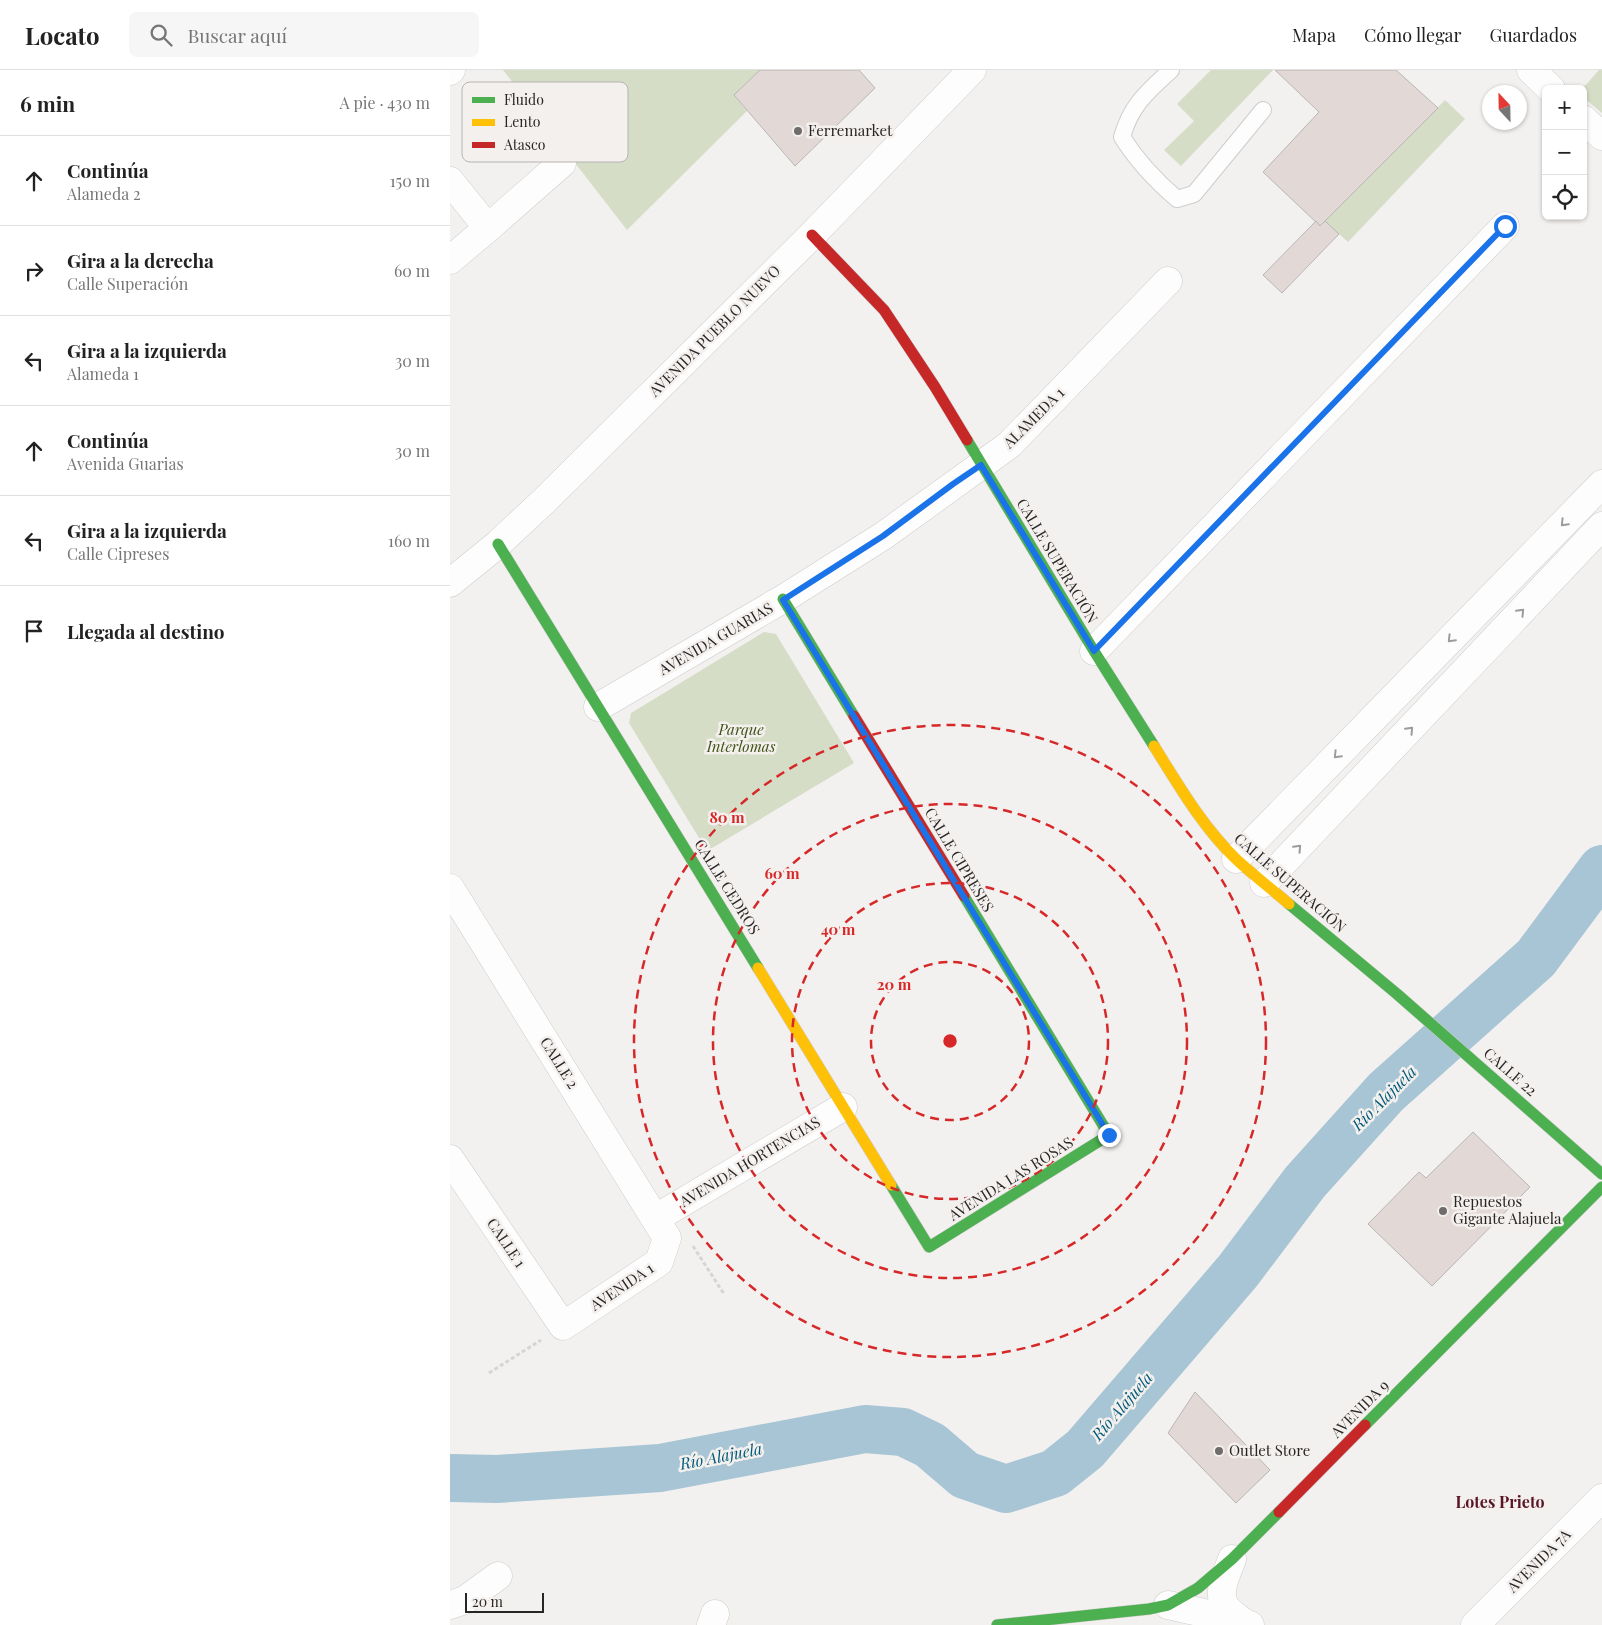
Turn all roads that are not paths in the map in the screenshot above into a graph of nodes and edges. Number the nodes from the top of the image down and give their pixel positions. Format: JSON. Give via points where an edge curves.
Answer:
{"nodes":[{"id":1,"x":972,"y":70,"type":"edge"},
{"id":2,"x":1171,"y":70,"type":"edge"},
{"id":3,"x":1531,"y":70,"type":"edge"},
{"id":4,"x":1547,"y":85,"type":"edge"},
{"id":5,"x":1263,"y":110,"type":"dead end"},
{"id":6,"x":1587,"y":123,"type":"edge"},
{"id":7,"x":1602,"y":136,"type":"edge"},
{"id":8,"x":562,"y":163,"type":"dead end"},
{"id":9,"x":450,"y":181,"type":"edge"},
{"id":10,"x":1505,"y":226,"type":"dead end"},
{"id":11,"x":488,"y":228,"type":"junction"},
{"id":12,"x":812,"y":235,"type":"junction"},
{"id":13,"x":450,"y":260,"type":"edge"},
{"id":14,"x":1168,"y":281,"type":"dead end"},
{"id":15,"x":981,"y":465,"type":"junction"},
{"id":16,"x":1601,"y":488,"type":"edge"},
{"id":17,"x":1602,"y":526,"type":"edge"},
{"id":18,"x":883,"y":536,"type":"joint"},
{"id":19,"x":498,"y":544,"type":"junction"},
{"id":20,"x":450,"y":583,"type":"edge"},
{"id":21,"x":783,"y":600,"type":"junction"},
{"id":22,"x":1094,"y":651,"type":"junction"},
{"id":23,"x":598,"y":707,"type":"junction"},
{"id":24,"x":1236,"y":858,"type":"junction"},
{"id":25,"x":1264,"y":883,"type":"junction"},
{"id":26,"x":450,"y":888,"type":"edge"},
{"id":27,"x":1397,"y":994,"type":"joint"},
{"id":28,"x":843,"y":1107,"type":"junction"},
{"id":29,"x":1109,"y":1135,"type":"joint"},
{"id":30,"x":450,"y":1159,"type":"edge"},
{"id":31,"x":1602,"y":1174,"type":"edge"},
{"id":32,"x":1602,"y":1187,"type":"edge"},
{"id":33,"x":661,"y":1228,"type":"junction"},
{"id":34,"x":929,"y":1247,"type":"joint"},
{"id":35,"x":563,"y":1326,"type":"joint"},
{"id":36,"x":1602,"y":1498,"type":"edge"},
{"id":37,"x":1232,"y":1559,"type":"junction"},
{"id":38,"x":498,"y":1576,"type":"dead end"},
{"id":39,"x":450,"y":1605,"type":"edge"},
{"id":40,"x":1168,"y":1605,"type":"junction"},
{"id":41,"x":1247,"y":1623,"type":"edge"},
{"id":42,"x":997,"y":1625,"type":"edge"},
{"id":43,"x":1475,"y":1625,"type":"edge"}],
"edges":[{"from":1,"to":12,"type":"street","name":"AVENIDA PUEBLO NUEVO"},
{"from":2,"to":5,"type":"lane","via":[[1143,95],[1126,121],[1122,137],[1155,181],[1177,199],[1194,194]]},
{"from":3,"to":4,"type":"street"},
{"from":6,"to":7,"type":"street"},
{"from":8,"to":11,"type":"street"},
{"from":9,"to":11,"type":"street"},
{"from":10,"to":22,"type":"street"},
{"from":11,"to":13,"type":"street"},
{"from":12,"to":15,"type":"street","name":"CALLE SUPERACIÓN","via":[[884,310]]},
{"from":12,"to":19,"type":"street","name":"AVENIDA PUEBLO NUEVO"},
{"from":14,"to":15,"type":"street","name":"ALAMEDA 1","via":[[1009,444]]},
{"from":15,"to":18,"type":"street","name":"ALAMEDA 1"},
{"from":15,"to":22,"type":"street","name":"CALLE SUPERACIÓN"},
{"from":16,"to":24,"type":"street","one_way":true},
{"from":25,"to":17,"type":"street","one_way":true},
{"from":18,"to":21,"type":"street","name":"AVENIDA GUARIAS"},
{"from":19,"to":20,"type":"street","name":"AVENIDA PUEBLO NUEVO"},
{"from":19,"to":23,"type":"street","name":"CALLE CEDROS"},
{"from":21,"to":23,"type":"street","name":"AVENIDA GUARIAS"},
{"from":21,"to":29,"type":"street","name":"CALLE CIPRESES"},
{"from":22,"to":24,"type":"street","name":"CALLE SUPERACIÓN","via":[[1196,813]]},
{"from":23,"to":28,"type":"street","name":"CALLE CEDROS"},
{"from":24,"to":25,"type":"street","name":"CALLE SUPERACIÓN"},
{"from":25,"to":27,"type":"street","name":"CALLE SUPERACIÓN"},
{"from":26,"to":33,"type":"street","name":"CALLE 2"},
{"from":27,"to":31,"type":"street","name":"CALLE 22"},
{"from":28,"to":33,"type":"street","name":"AVENIDA HORTENCIAS"},
{"from":28,"to":34,"type":"street","name":"CALLE CEDROS"},
{"from":29,"to":34,"type":"street","name":"AVENIDA LAS ROSAS"},
{"from":30,"to":35,"type":"street","name":"CALLE 1"},
{"from":32,"to":37,"type":"street","name":"AVENIDA 9"},
{"from":33,"to":35,"type":"street","name":"AVENIDA 1","via":[[659,1262]]},
{"from":36,"to":43,"type":"street","name":"AVENIDA 7A"},
{"from":37,"to":40,"type":"street","name":"AVENIDA 9","via":[[1198,1588]]},
{"from":37,"to":41,"type":"street","via":[[1222,1584],[1222,1596],[1226,1607]]},
{"from":38,"to":39,"type":"street","via":[[465,1600]]},
{"from":40,"to":41,"type":"street"},
{"from":40,"to":42,"type":"street","name":"AVENIDA 9"}]}
